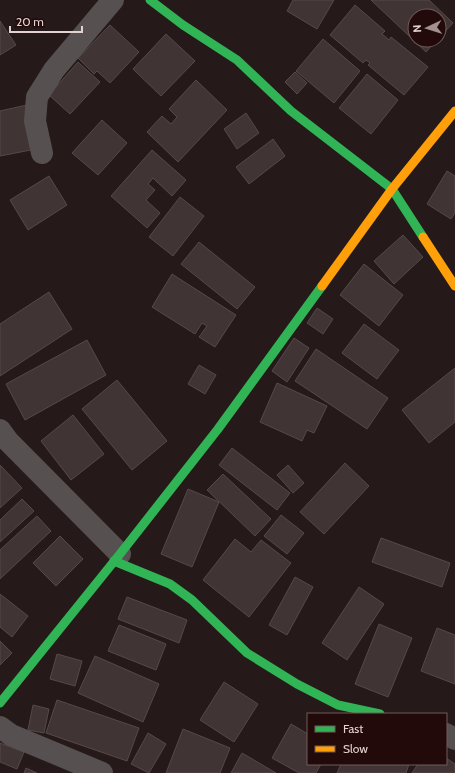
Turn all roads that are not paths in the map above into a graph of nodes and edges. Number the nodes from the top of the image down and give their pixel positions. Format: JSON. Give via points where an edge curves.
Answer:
{"nodes":[{"id":1,"x":113,"y":0,"type":"edge"},
{"id":2,"x":150,"y":0,"type":"edge"},
{"id":3,"x":455,"y":111,"type":"edge"},
{"id":4,"x":42,"y":153,"type":"dead end"},
{"id":5,"x":392,"y":189,"type":"junction"},
{"id":6,"x":455,"y":286,"type":"edge"},
{"id":7,"x":0,"y":430,"type":"edge"},
{"id":8,"x":117,"y":558,"type":"junction"},
{"id":9,"x":0,"y":703,"type":"edge"},
{"id":10,"x":375,"y":713,"type":"edge"},
{"id":11,"x":0,"y":727,"type":"edge"},
{"id":12,"x":102,"y":773,"type":"edge"}],
"edges":[{"from":1,"to":4,"type":"street","via":[[54,70],[37,97],[35,121]]},
{"from":2,"to":5,"type":"street","via":[[237,60],[291,111]]},
{"from":3,"to":5,"type":"street"},
{"from":5,"to":6,"type":"street"},
{"from":5,"to":8,"type":"street","via":[[218,429]]},
{"from":7,"to":8,"type":"street"},
{"from":8,"to":9,"type":"street"},
{"from":8,"to":10,"type":"street","via":[[170,584],[192,600],[247,653],[297,684],[338,705]]},
{"from":11,"to":12,"type":"street","via":[[11,735]]}]}
